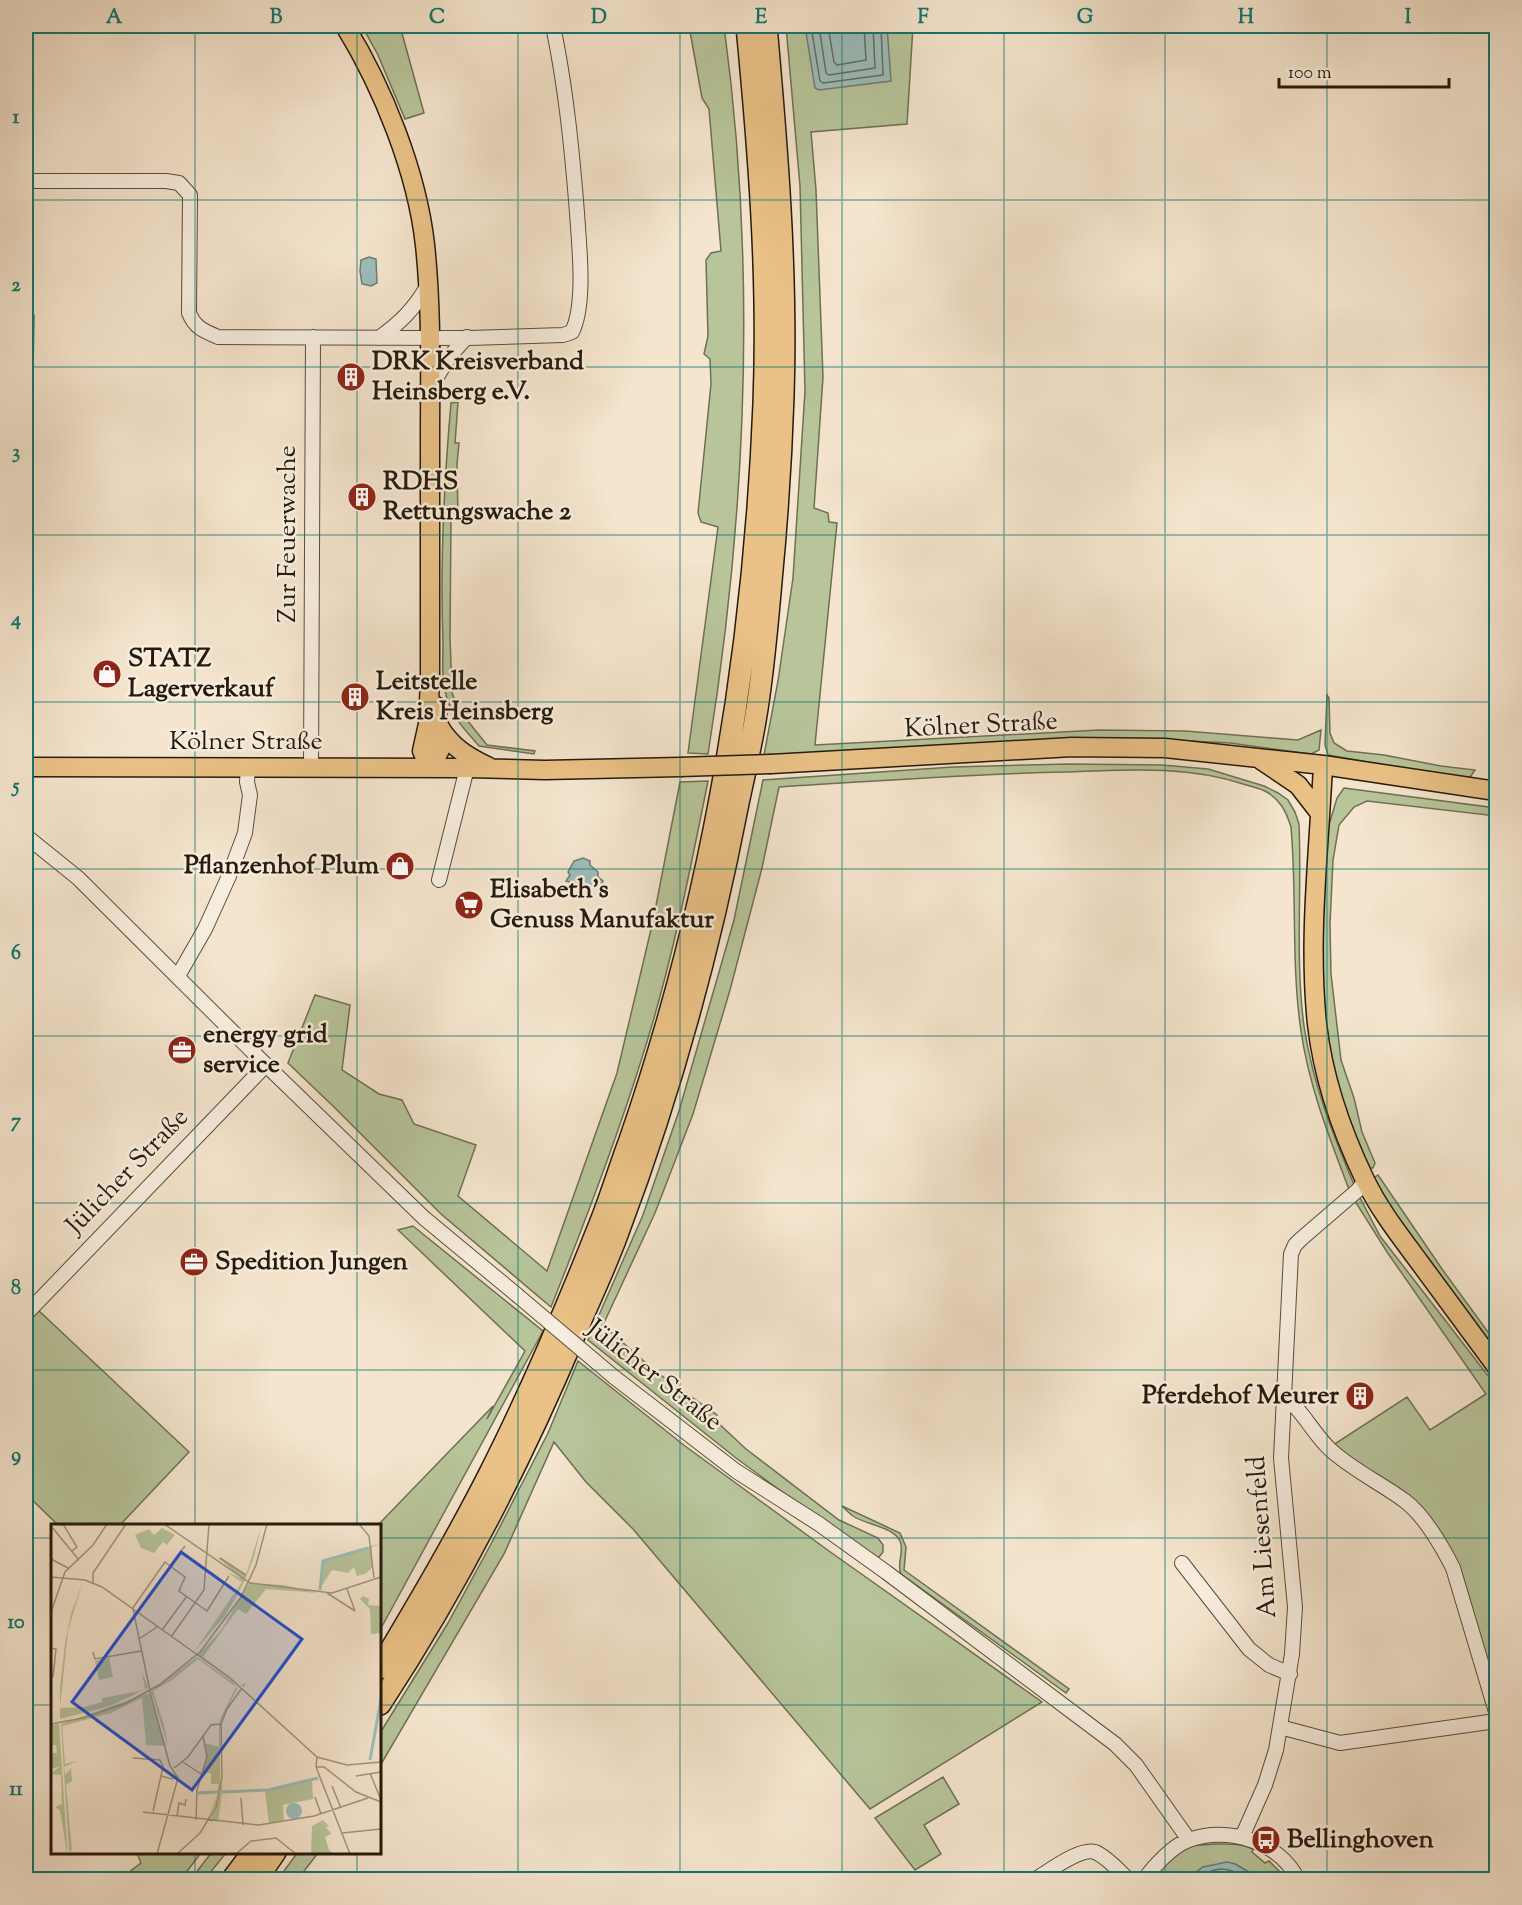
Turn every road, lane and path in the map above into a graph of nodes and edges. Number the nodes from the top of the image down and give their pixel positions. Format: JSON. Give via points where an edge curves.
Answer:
{"nodes":[{"id":1,"x":345,"y":26,"type":"edge"},
{"id":2,"x":553,"y":26,"type":"edge"},
{"id":3,"x":747,"y":26,"type":"edge"},
{"id":4,"x":766,"y":26,"type":"edge"},
{"id":5,"x":26,"y":182,"type":"edge"},
{"id":6,"x":427,"y":287,"type":"junction"},
{"id":7,"x":313,"y":337,"type":"junction"},
{"id":8,"x":430,"y":337,"type":"junction"},
{"id":9,"x":379,"y":338,"type":"junction"},
{"id":10,"x":467,"y":338,"type":"junction"},
{"id":11,"x":430,"y":392,"type":"junction"},
{"id":12,"x":430,"y":680,"type":"junction"},
{"id":13,"x":440,"y":726,"type":"junction"},
{"id":14,"x":1258,"y":758,"type":"junction"},
{"id":15,"x":1323,"y":765,"type":"junction"},
{"id":16,"x":26,"y":767,"type":"edge"},
{"id":17,"x":248,"y":767,"type":"junction"},
{"id":18,"x":311,"y":768,"type":"junction"},
{"id":19,"x":430,"y":768,"type":"junction"},
{"id":20,"x":467,"y":768,"type":"junction"},
{"id":21,"x":494,"y":769,"type":"junction"},
{"id":22,"x":1497,"y":791,"type":"edge"},
{"id":23,"x":1319,"y":812,"type":"junction"},
{"id":24,"x":26,"y":836,"type":"edge"},
{"id":25,"x":439,"y":880,"type":"dead end"},
{"id":26,"x":178,"y":976,"type":"junction"},
{"id":27,"x":266,"y":1065,"type":"junction"},
{"id":28,"x":1365,"y":1181,"type":"junction"},
{"id":29,"x":26,"y":1314,"type":"edge"},
{"id":30,"x":1497,"y":1366,"type":"edge"},
{"id":31,"x":1285,"y":1397,"type":"junction"},
{"id":32,"x":1182,"y":1563,"type":"dead end"},
{"id":33,"x":381,"y":1666,"type":"edge"},
{"id":34,"x":1290,"y":1674,"type":"junction"},
{"id":35,"x":381,"y":1702,"type":"edge"},
{"id":36,"x":1497,"y":1712,"type":"edge"},
{"id":37,"x":1497,"y":1721,"type":"edge"},
{"id":38,"x":1280,"y":1727,"type":"junction"},
{"id":39,"x":1242,"y":1837,"type":"junction"},
{"id":40,"x":1189,"y":1840,"type":"junction"},
{"id":41,"x":252,"y":1854,"type":"edge"},
{"id":42,"x":275,"y":1854,"type":"edge"},
{"id":43,"x":232,"y":1880,"type":"edge"},
{"id":44,"x":256,"y":1880,"type":"edge"},
{"id":45,"x":1034,"y":1880,"type":"edge"},
{"id":46,"x":1129,"y":1880,"type":"edge"},
{"id":47,"x":1144,"y":1880,"type":"edge"},
{"id":48,"x":1298,"y":1880,"type":"edge"}],
"edges":[{"from":1,"to":6,"type":"main road","via":[[391,118],[411,178],[425,245]]},
{"from":2,"to":10,"type":"street","via":[[572,149],[580,252],[579,314],[572,332],[563,335]]},
{"from":3,"to":33,"type":"highway","via":[[762,193],[765,294],[759,497],[735,719],[695,914],[646,1092],[600,1225],[562,1317],[489,1473]]},
{"from":4,"to":35,"type":"highway","via":[[783,271],[778,497],[755,720],[718,905],[665,1097],[618,1234],[508,1482],[451,1590]]},
{"from":5,"to":7,"type":"street","via":[[179,183],[190,195],[189,313],[194,324],[218,337]]},
{"from":6,"to":8,"type":"main road"},
{"from":6,"to":9,"type":"street","via":[[400,323]]},
{"from":7,"to":9,"type":"street"},
{"from":7,"to":18,"type":"street","name":"Zur Feuerwache"},
{"from":8,"to":9,"type":"street"},
{"from":8,"to":10,"type":"street"},
{"from":8,"to":11,"type":"main road"},
{"from":10,"to":11,"type":"street","via":[[441,367]]},
{"from":11,"to":12,"type":"main road"},
{"from":12,"to":13,"type":"main road"},
{"from":12,"to":19,"type":"main road","via":[[422,751]]},
{"from":13,"to":19,"type":"main road","via":[[440,750]]},
{"from":13,"to":21,"type":"main road","via":[[446,738],[465,755]]},
{"from":14,"to":15,"type":"main road","name":"Kölner Straße"},
{"from":14,"to":21,"type":"main road","name":"Kölner Straße","bridge":true,"via":[[1165,748],[1072,747],[771,764]]},
{"from":14,"to":23,"type":"main road","via":[[1298,785]]},
{"from":15,"to":22,"type":"main road","name":"Kölner Straße"},
{"from":15,"to":23,"type":"main road"},
{"from":16,"to":17,"type":"main road","name":"Kölner Straße"},
{"from":17,"to":18,"type":"main road","name":"Kölner Straße"},
{"from":17,"to":26,"type":"street","via":[[250,795],[245,833],[206,929]]},
{"from":18,"to":19,"type":"main road","name":"Kölner Straße"},
{"from":19,"to":20,"type":"main road","name":"Kölner Straße"},
{"from":20,"to":21,"type":"main road","name":"Kölner Straße"},
{"from":20,"to":25,"type":"street"},
{"from":23,"to":28,"type":"main road","via":[[1313,947],[1318,1026],[1335,1104]]},
{"from":24,"to":26,"type":"street","name":"Jülicher Straße","via":[[78,878]]},
{"from":26,"to":27,"type":"street","name":"Jülicher Straße"},
{"from":27,"to":29,"type":"street","name":"Jülicher Straße"},
{"from":27,"to":40,"type":"street","name":"Jülicher Straße","bridge":true,"via":[[424,1218],[614,1377],[736,1471],[876,1565],[1115,1744],[1136,1765]]},
{"from":28,"to":30,"type":"main road","via":[[1388,1220]]},
{"from":28,"to":31,"type":"street","name":"Am Liesenfeld","via":[[1295,1245],[1291,1254]]},
{"from":31,"to":34,"type":"street","name":"Am Liesenfeld","via":[[1281,1458],[1295,1607]]},
{"from":31,"to":36,"type":"street","via":[[1334,1453],[1407,1503],[1443,1548],[1453,1568]]},
{"from":32,"to":34,"type":"street","name":"Am Liesenfeld","via":[[1249,1649],[1269,1665]]},
{"from":34,"to":38,"type":"street","name":"Am Liesenfeld"},
{"from":37,"to":38,"type":"street","via":[[1340,1743]]},
{"from":38,"to":39,"type":"street","name":"Am Liesenfeld","via":[[1264,1785]]},
{"from":39,"to":40,"type":"street","via":[[1218,1835]]},
{"from":39,"to":48,"type":"street","via":[[1275,1853]]},
{"from":40,"to":47,"type":"street","via":[[1152,1868]]},
{"from":41,"to":43,"type":"highway"},
{"from":42,"to":44,"type":"highway"},
{"from":45,"to":46,"type":"street","via":[[1082,1852],[1092,1851]]}]}
